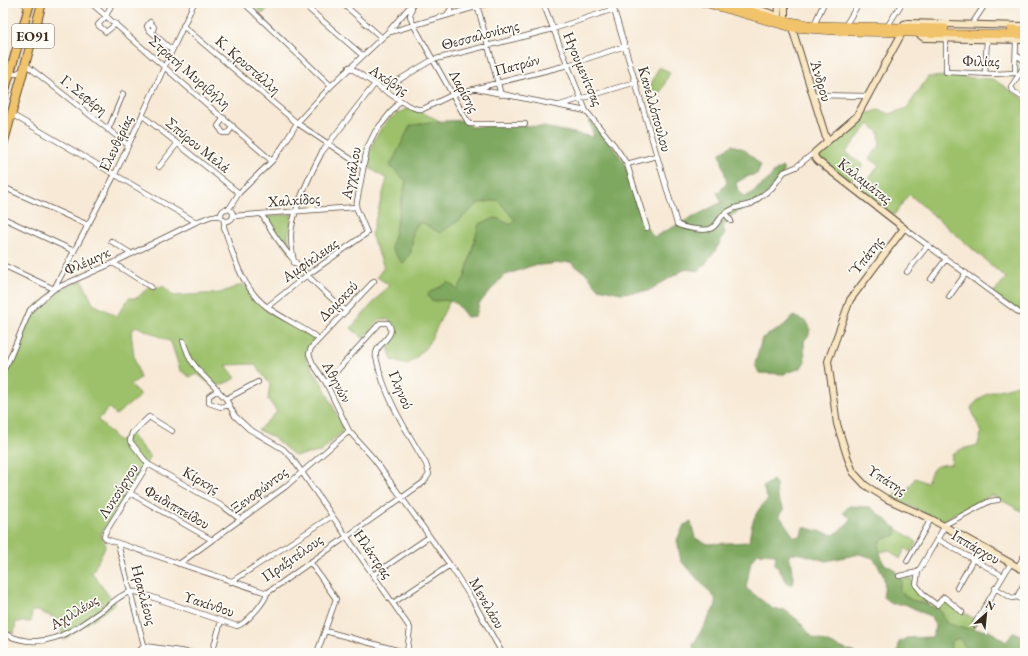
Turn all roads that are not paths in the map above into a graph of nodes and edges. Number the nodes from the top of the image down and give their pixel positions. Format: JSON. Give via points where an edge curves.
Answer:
{"nodes":[{"id":1,"x":42,"y":3,"type":"edge"},
{"id":2,"x":91,"y":3,"type":"edge"},
{"id":3,"x":112,"y":3,"type":"edge"},
{"id":4,"x":194,"y":3,"type":"edge"},
{"id":5,"x":244,"y":3,"type":"edge"},
{"id":6,"x":302,"y":3,"type":"edge"},
{"id":7,"x":455,"y":3,"type":"edge"},
{"id":8,"x":489,"y":3,"type":"edge"},
{"id":9,"x":543,"y":3,"type":"edge"},
{"id":10,"x":612,"y":3,"type":"edge"},
{"id":11,"x":704,"y":3,"type":"edge"},
{"id":12,"x":725,"y":3,"type":"edge"},
{"id":13,"x":740,"y":3,"type":"edge"},
{"id":14,"x":779,"y":3,"type":"edge"},
{"id":15,"x":785,"y":3,"type":"edge"},
{"id":16,"x":824,"y":3,"type":"edge"},
{"id":17,"x":859,"y":3,"type":"edge"},
{"id":18,"x":902,"y":3,"type":"edge"},
{"id":19,"x":986,"y":3,"type":"edge"},
{"id":20,"x":27,"y":4,"type":"edge"},
{"id":21,"x":344,"y":4,"type":"edge"},
{"id":22,"x":413,"y":4,"type":"edge"},
{"id":23,"x":477,"y":5,"type":"edge"},
{"id":24,"x":614,"y":9,"type":"junction"},
{"id":25,"x":448,"y":14,"type":"junction"},
{"id":26,"x":106,"y":16,"type":"junction"},
{"id":27,"x":116,"y":24,"type":"junction"},
{"id":28,"x":413,"y":24,"type":"junction"},
{"id":29,"x":783,"y":24,"type":"junction"},
{"id":30,"x":972,"y":24,"type":"junction"},
{"id":31,"x":814,"y":25,"type":"junction"},
{"id":32,"x":183,"y":26,"type":"junction"},
{"id":33,"x":845,"y":26,"type":"junction"},
{"id":34,"x":1025,"y":26,"type":"edge"},
{"id":35,"x":1010,"y":27,"type":"junction"},
{"id":36,"x":887,"y":28,"type":"junction"},
{"id":37,"x":553,"y":29,"type":"junction"},
{"id":38,"x":902,"y":30,"type":"junction"},
{"id":39,"x":1025,"y":30,"type":"edge"},
{"id":40,"x":152,"y":32,"type":"dead end"},
{"id":41,"x":387,"y":32,"type":"junction"},
{"id":42,"x":917,"y":33,"type":"junction"},
{"id":43,"x":1025,"y":35,"type":"edge"},
{"id":44,"x":381,"y":37,"type":"junction"},
{"id":45,"x":946,"y":38,"type":"junction"},
{"id":46,"x":987,"y":39,"type":"junction"},
{"id":47,"x":1016,"y":39,"type":"junction"},
{"id":48,"x":1025,"y":40,"type":"edge"},
{"id":49,"x":487,"y":45,"type":"junction"},
{"id":50,"x":625,"y":46,"type":"junction"},
{"id":51,"x":172,"y":50,"type":"junction"},
{"id":52,"x":362,"y":55,"type":"junction"},
{"id":53,"x":1016,"y":55,"type":"junction"},
{"id":54,"x":432,"y":60,"type":"junction"},
{"id":55,"x":1025,"y":61,"type":"edge"},
{"id":56,"x":568,"y":65,"type":"junction"},
{"id":57,"x":1025,"y":65,"type":"edge"},
{"id":58,"x":24,"y":66,"type":"junction"},
{"id":59,"x":164,"y":67,"type":"junction"},
{"id":60,"x":349,"y":68,"type":"junction"},
{"id":61,"x":6,"y":72,"type":"edge"},
{"id":62,"x":986,"y":74,"type":"junction"},
{"id":63,"x":1017,"y":74,"type":"junction"},
{"id":64,"x":498,"y":82,"type":"junction"},
{"id":65,"x":636,"y":82,"type":"junction"},
{"id":66,"x":374,"y":85,"type":"junction"},
{"id":67,"x":331,"y":86,"type":"junction"},
{"id":68,"x":476,"y":89,"type":"junction"},
{"id":69,"x":382,"y":90,"type":"junction"},
{"id":70,"x":123,"y":94,"type":"dead end"},
{"id":71,"x":454,"y":94,"type":"junction"},
{"id":72,"x":501,"y":95,"type":"junction"},
{"id":73,"x":812,"y":95,"type":"junction"},
{"id":74,"x":868,"y":96,"type":"junction"},
{"id":75,"x":3,"y":97,"type":"edge"},
{"id":76,"x":581,"y":98,"type":"junction"},
{"id":77,"x":1025,"y":99,"type":"edge"},
{"id":78,"x":400,"y":101,"type":"junction"},
{"id":79,"x":558,"y":105,"type":"junction"},
{"id":80,"x":417,"y":109,"type":"joint"},
{"id":81,"x":586,"y":111,"type":"junction"},
{"id":82,"x":11,"y":114,"type":"junction"},
{"id":83,"x":143,"y":116,"type":"junction"},
{"id":84,"x":224,"y":118,"type":"junction"},
{"id":85,"x":296,"y":123,"type":"junction"},
{"id":86,"x":525,"y":124,"type":"dead end"},
{"id":87,"x":233,"y":126,"type":"junction"},
{"id":88,"x":108,"y":130,"type":"junction"},
{"id":89,"x":827,"y":142,"type":"junction"},
{"id":90,"x":3,"y":144,"type":"edge"},
{"id":91,"x":177,"y":144,"type":"junction"},
{"id":92,"x":329,"y":144,"type":"junction"},
{"id":93,"x":128,"y":145,"type":"junction"},
{"id":94,"x":815,"y":152,"type":"junction"},
{"id":95,"x":656,"y":156,"type":"junction"},
{"id":96,"x":272,"y":160,"type":"junction"},
{"id":97,"x":627,"y":164,"type":"junction"},
{"id":98,"x":159,"y":167,"type":"dead end"},
{"id":99,"x":363,"y":167,"type":"junction"},
{"id":100,"x":115,"y":174,"type":"junction"},
{"id":101,"x":3,"y":187,"type":"edge"},
{"id":102,"x":239,"y":193,"type":"junction"},
{"id":103,"x":356,"y":207,"type":"junction"},
{"id":104,"x":229,"y":209,"type":"junction"},
{"id":105,"x":296,"y":212,"type":"junction"},
{"id":106,"x":725,"y":213,"type":"junction"},
{"id":107,"x":262,"y":215,"type":"junction"},
{"id":108,"x":220,"y":216,"type":"junction"},
{"id":109,"x":233,"y":216,"type":"junction"},
{"id":110,"x":3,"y":218,"type":"edge"},
{"id":111,"x":224,"y":221,"type":"junction"},
{"id":112,"x":731,"y":221,"type":"dead end"},
{"id":113,"x":196,"y":222,"type":"junction"},
{"id":114,"x":88,"y":225,"type":"junction"},
{"id":115,"x":647,"y":228,"type":"dead end"},
{"id":116,"x":904,"y":228,"type":"junction"},
{"id":117,"x":367,"y":233,"type":"joint"},
{"id":118,"x":111,"y":241,"type":"dead end"},
{"id":119,"x":928,"y":245,"type":"junction"},
{"id":120,"x":74,"y":251,"type":"junction"},
{"id":121,"x":132,"y":254,"type":"junction"},
{"id":122,"x":946,"y":259,"type":"junction"},
{"id":123,"x":113,"y":263,"type":"junction"},
{"id":124,"x":294,"y":263,"type":"junction"},
{"id":125,"x":3,"y":265,"type":"edge"},
{"id":126,"x":907,"y":272,"type":"dead end"},
{"id":127,"x":966,"y":273,"type":"junction"},
{"id":128,"x":306,"y":276,"type":"junction"},
{"id":129,"x":931,"y":279,"type":"dead end"},
{"id":130,"x":374,"y":281,"type":"dead end"},
{"id":131,"x":151,"y":287,"type":"dead end"},
{"id":132,"x":54,"y":289,"type":"junction"},
{"id":133,"x":949,"y":296,"type":"dead end"},
{"id":134,"x":850,"y":300,"type":"joint"},
{"id":135,"x":267,"y":307,"type":"junction"},
{"id":136,"x":346,"y":311,"type":"junction"},
{"id":137,"x":1025,"y":317,"type":"edge"},
{"id":138,"x":320,"y":338,"type":"junction"},
{"id":139,"x":183,"y":340,"type":"dead end"},
{"id":140,"x":3,"y":371,"type":"edge"},
{"id":141,"x":258,"y":382,"type":"dead end"},
{"id":142,"x":326,"y":383,"type":"junction"},
{"id":143,"x":218,"y":390,"type":"junction"},
{"id":144,"x":226,"y":399,"type":"junction"},
{"id":145,"x":229,"y":405,"type":"junction"},
{"id":146,"x":172,"y":431,"type":"dead end"},
{"id":147,"x":349,"y":431,"type":"junction"},
{"id":148,"x":148,"y":464,"type":"junction"},
{"id":149,"x":301,"y":473,"type":"junction"},
{"id":150,"x":429,"y":474,"type":"joint"},
{"id":151,"x":130,"y":493,"type":"junction"},
{"id":152,"x":401,"y":497,"type":"junction"},
{"id":153,"x":998,"y":500,"type":"dead end"},
{"id":154,"x":332,"y":516,"type":"junction"},
{"id":155,"x":931,"y":519,"type":"junction"},
{"id":156,"x":241,"y":520,"type":"junction"},
{"id":157,"x":944,"y":527,"type":"junction"},
{"id":158,"x":346,"y":536,"type":"junction"},
{"id":159,"x":429,"y":537,"type":"junction"},
{"id":160,"x":937,"y":539,"type":"junction"},
{"id":161,"x":212,"y":540,"type":"junction"},
{"id":162,"x":118,"y":544,"type":"junction"},
{"id":163,"x":980,"y":546,"type":"junction"},
{"id":164,"x":1025,"y":554,"type":"edge"},
{"id":165,"x":974,"y":559,"type":"junction"},
{"id":166,"x":907,"y":561,"type":"dead end"},
{"id":167,"x":310,"y":562,"type":"junction"},
{"id":168,"x":1011,"y":563,"type":"junction"},
{"id":169,"x":179,"y":564,"type":"junction"},
{"id":170,"x":450,"y":565,"type":"junction"},
{"id":171,"x":1018,"y":566,"type":"junction"},
{"id":172,"x":1025,"y":570,"type":"edge"},
{"id":173,"x":918,"y":572,"type":"junction"},
{"id":174,"x":373,"y":575,"type":"junction"},
{"id":175,"x":899,"y":576,"type":"dead end"},
{"id":176,"x":1003,"y":576,"type":"junction"},
{"id":177,"x":231,"y":582,"type":"junction"},
{"id":178,"x":1025,"y":582,"type":"edge"},
{"id":179,"x":957,"y":588,"type":"dead end"},
{"id":180,"x":995,"y":588,"type":"junction"},
{"id":181,"x":131,"y":592,"type":"junction"},
{"id":182,"x":266,"y":593,"type":"junction"},
{"id":183,"x":1017,"y":597,"type":"junction"},
{"id":184,"x":1025,"y":601,"type":"edge"},
{"id":185,"x":393,"y":603,"type":"junction"},
{"id":186,"x":962,"y":612,"type":"dead end"},
{"id":187,"x":222,"y":621,"type":"junction"},
{"id":188,"x":974,"y":625,"type":"dead end"},
{"id":189,"x":325,"y":630,"type":"junction"},
{"id":190,"x":3,"y":633,"type":"edge"},
{"id":191,"x":145,"y":646,"type":"junction"},
{"id":192,"x":136,"y":653,"type":"edge"},
{"id":193,"x":146,"y":653,"type":"edge"},
{"id":194,"x":193,"y":653,"type":"edge"},
{"id":195,"x":212,"y":653,"type":"edge"},
{"id":196,"x":317,"y":653,"type":"edge"},
{"id":197,"x":408,"y":653,"type":"edge"},
{"id":198,"x":502,"y":653,"type":"edge"}],
"edges":[{"from":1,"to":58,"type":"highway","number":"ΕΟ91"},
{"from":2,"to":26,"type":"street","name":"Στρατή Μυριβήλη"},
{"from":3,"to":26,"type":"street"},
{"from":4,"to":32,"type":"street","name":"Ελευθερίας"},
{"from":5,"to":67,"type":"street"},
{"from":6,"to":52,"type":"street"},
{"from":7,"to":25,"type":"street"},
{"from":8,"to":23,"type":"street"},
{"from":9,"to":37,"type":"street","name":"Ηγουμενίτσας"},
{"from":10,"to":24,"type":"street","name":"Κανελλόπουλου"},
{"from":11,"to":29,"type":"main road"},
{"from":12,"to":29,"type":"main road"},
{"from":13,"to":29,"type":"street","via":[[773,14]]},
{"from":14,"to":29,"type":"street"},
{"from":15,"to":29,"type":"street"},
{"from":16,"to":31,"type":"street"},
{"from":17,"to":33,"type":"street"},
{"from":18,"to":36,"type":"street"},
{"from":19,"to":30,"type":"street"},
{"from":20,"to":61,"type":"highway","number":"ΕΟ91"},
{"from":21,"to":44,"type":"street"},
{"from":22,"to":28,"type":"street","name":"Λαρίσης","via":[[410,16]]},
{"from":22,"to":41,"type":"street"},
{"from":23,"to":25,"type":"street"},
{"from":23,"to":49,"type":"street"},
{"from":24,"to":37,"type":"street","name":"Θεσσαλονίκης"},
{"from":24,"to":50,"type":"street","name":"Κανελλόπουλου"},
{"from":25,"to":28,"type":"street"},
{"from":26,"to":27,"type":"street","name":"Στρατή Μυριβήλη"},
{"from":26,"to":27,"type":"street","via":[[98,23],[99,27],[106,32]]},
{"from":27,"to":59,"type":"street","name":"Στρατή Μυριβήλη"},
{"from":28,"to":41,"type":"street"},
{"from":28,"to":54,"type":"street","name":"Λαρίσης"},
{"from":29,"to":31,"type":"main road"},
{"from":29,"to":38,"type":"main road"},
{"from":29,"to":73,"type":"street","name":"Άνδρου"},
{"from":30,"to":35,"type":"street"},
{"from":30,"to":38,"type":"street","via":[[908,23],[904,24]]},
{"from":31,"to":33,"type":"main road"},
{"from":32,"to":51,"type":"street","name":"Ελευθερίας"},
{"from":32,"to":85,"type":"street","name":"Κ. Κρυστάλλη"},
{"from":33,"to":36,"type":"main road"},
{"from":34,"to":35,"type":"street"},
{"from":35,"to":38,"type":"main road"},
{"from":35,"to":39,"type":"main road"},
{"from":36,"to":38,"type":"main road"},
{"from":37,"to":49,"type":"street","name":"Θεσσαλονίκης"},
{"from":37,"to":56,"type":"street","name":"Ηγουμενίτσας"},
{"from":38,"to":42,"type":"main road"},
{"from":38,"to":74,"type":"street","name":"Καλαμάτας"},
{"from":40,"to":51,"type":"street"},
{"from":41,"to":44,"type":"street"},
{"from":42,"to":43,"type":"main road"},
{"from":42,"to":45,"type":"street","via":[[924,38]]},
{"from":44,"to":52,"type":"street"},
{"from":45,"to":46,"type":"street"},
{"from":45,"to":62,"type":"street","name":"Φιλίας","via":[[946,72]]},
{"from":46,"to":47,"type":"street"},
{"from":46,"to":62,"type":"street"},
{"from":47,"to":48,"type":"street"},
{"from":47,"to":53,"type":"street","name":"Φιλίας"},
{"from":49,"to":54,"type":"street","name":"Θεσσαλονίκης"},
{"from":49,"to":64,"type":"street"},
{"from":50,"to":56,"type":"street","name":"Πατρών"},
{"from":50,"to":65,"type":"street","name":"Κανελλόπουλου"},
{"from":51,"to":59,"type":"street","name":"Ελευθερίας"},
{"from":52,"to":60,"type":"street"},
{"from":53,"to":55,"type":"street"},
{"from":53,"to":63,"type":"street","name":"Φιλίας"},
{"from":54,"to":69,"type":"street","name":"Θεσσαλονίκης"},
{"from":54,"to":71,"type":"street","name":"Λαρίσης"},
{"from":56,"to":64,"type":"street","name":"Πατρών"},
{"from":56,"to":76,"type":"street","name":"Ηγουμενίτσας"},
{"from":57,"to":63,"type":"street"},
{"from":58,"to":61,"type":"street","via":[[20,72]]},
{"from":58,"to":82,"type":"highway","number":"ΕΟ91"},
{"from":58,"to":88,"type":"street","name":"Γ. Σεφέρη"},
{"from":59,"to":83,"type":"street","name":"Ελευθερίας"},
{"from":59,"to":84,"type":"street","name":"Στρατή Μυριβήλη"},
{"from":60,"to":66,"type":"street","name":"Ακόβης"},
{"from":60,"to":67,"type":"street"},
{"from":61,"to":75,"type":"highway","number":"ΕΟ91"},
{"from":62,"to":63,"type":"street","name":"Φιλίας"},
{"from":63,"to":77,"type":"street","name":"Φιλίας","via":[[1011,89]]},
{"from":64,"to":68,"type":"street","name":"Πατρών"},
{"from":64,"to":72,"type":"street"},
{"from":65,"to":76,"type":"street"},
{"from":65,"to":95,"type":"street","name":"Κανελλόπουλου"},
{"from":66,"to":69,"type":"street","name":"Ακόβης"},
{"from":66,"to":92,"type":"street"},
{"from":67,"to":85,"type":"street"},
{"from":68,"to":71,"type":"street","name":"Πατρών"},
{"from":68,"to":72,"type":"street"},
{"from":69,"to":78,"type":"street","name":"Ακόβης"},
{"from":70,"to":88,"type":"street"},
{"from":71,"to":80,"type":"street","name":"Πατρών","via":[[431,106]]},
{"from":71,"to":86,"type":"street","name":"Λαρίσης","via":[[469,124]]},
{"from":72,"to":79,"type":"street"},
{"from":73,"to":74,"type":"street"},
{"from":73,"to":89,"type":"street","name":"Άνδρου"},
{"from":74,"to":89,"type":"street","name":"Καλαμάτας","via":[[857,116]]},
{"from":76,"to":79,"type":"street"},
{"from":76,"to":81,"type":"street","name":"Ηγουμενίτσας"},
{"from":78,"to":80,"type":"street","name":"Ακόβης"},
{"from":78,"to":99,"type":"street","name":"Αγχιάλου","via":[[371,139]]},
{"from":79,"to":81,"type":"street"},
{"from":81,"to":97,"type":"street","name":"Ηγουμενίτσας"},
{"from":82,"to":90,"type":"highway","number":"ΕΟ91"},
{"from":82,"to":100,"type":"street"},
{"from":83,"to":91,"type":"street","name":"Σπύρου Μελά"},
{"from":83,"to":93,"type":"street","name":"Ελευθερίας"},
{"from":84,"to":87,"type":"street","name":"Στρατή Μυριβήλη"},
{"from":84,"to":87,"type":"street","via":[[218,127],[223,133],[228,132]]},
{"from":85,"to":92,"type":"street","name":"Κ. Κρυστάλλη"},
{"from":85,"to":96,"type":"street"},
{"from":87,"to":96,"type":"street","name":"Στρατή Μυριβήλη"},
{"from":88,"to":93,"type":"street","name":"Γ. Σεφέρη"},
{"from":89,"to":94,"type":"street","name":"Καλαμάτας"},
{"from":91,"to":98,"type":"street"},
{"from":91,"to":102,"type":"street","name":"Σπύρου Μελά"},
{"from":92,"to":99,"type":"street","name":"Κ. Κρυστάλλη"},
{"from":92,"to":105,"type":"street","via":[[316,164]]},
{"from":93,"to":100,"type":"street","name":"Ελευθερίας"},
{"from":94,"to":106,"type":"street","via":[[796,167],[784,172],[772,188],[752,204]]},
{"from":94,"to":116,"type":"street","name":"Καλαμάτας","via":[[814,156],[818,161]]},
{"from":95,"to":97,"type":"street"},
{"from":95,"to":106,"type":"street","name":"Κανελλόπουλου","via":[[678,225],[685,228],[709,229]]},
{"from":96,"to":102,"type":"street"},
{"from":97,"to":115,"type":"street","name":"Ηγουμενίτσας"},
{"from":99,"to":103,"type":"street","name":"Αγχιάλου"},
{"from":100,"to":113,"type":"street"},
{"from":100,"to":114,"type":"street","name":"Ελευθερίας"},
{"from":101,"to":114,"type":"street"},
{"from":102,"to":104,"type":"street"},
{"from":103,"to":105,"type":"street","name":"Χαλκίδος"},
{"from":103,"to":117,"type":"street","name":"Αγχιάλου"},
{"from":104,"to":108,"type":"street","via":[[222,210]]},
{"from":104,"to":109,"type":"street"},
{"from":105,"to":107,"type":"street","name":"Χαλκίδος"},
{"from":105,"to":124,"type":"street","via":[[291,238]]},
{"from":106,"to":112,"type":"street"},
{"from":107,"to":109,"type":"street","name":"Χαλκίδος"},
{"from":107,"to":124,"type":"street"},
{"from":108,"to":111,"type":"street"},
{"from":108,"to":113,"type":"street","name":"Φλέμιγκ"},
{"from":109,"to":111,"type":"street","via":[[229,221]]},
{"from":110,"to":120,"type":"street"},
{"from":111,"to":135,"type":"street","via":[[239,272],[255,296]]},
{"from":113,"to":121,"type":"street","name":"Φλέμιγκ"},
{"from":114,"to":120,"type":"street","name":"Ελευθερίας"},
{"from":116,"to":119,"type":"street","name":"Καλαμάτας"},
{"from":116,"to":134,"type":"street","name":"Ύπάτης"},
{"from":117,"to":128,"type":"street","name":"Αμφίκλειας"},
{"from":118,"to":121,"type":"street"},
{"from":119,"to":122,"type":"street","name":"Καλαμάτας"},
{"from":119,"to":126,"type":"street"},
{"from":120,"to":132,"type":"street","name":"Ελευθερίας"},
{"from":121,"to":123,"type":"street","name":"Φλέμιγκ"},
{"from":122,"to":127,"type":"street","name":"Καλαμάτας"},
{"from":122,"to":129,"type":"street"},
{"from":123,"to":131,"type":"street"},
{"from":123,"to":132,"type":"street","name":"Φλέμιγκ"},
{"from":124,"to":128,"type":"street"},
{"from":125,"to":132,"type":"street"},
{"from":127,"to":133,"type":"street"},
{"from":127,"to":137,"type":"street","name":"Καλαμάτας"},
{"from":128,"to":135,"type":"street","name":"Αμφίκλειας"},
{"from":128,"to":136,"type":"street"},
{"from":130,"to":136,"type":"street","name":"Δομοκού"},
{"from":132,"to":140,"type":"street","name":"Φλέμιγκ","via":[[30,310]]},
{"from":134,"to":155,"type":"street","name":"Υπάτης","via":[[828,361],[837,424],[847,456],[853,472],[865,485],[887,499]]},
{"from":135,"to":138,"type":"street"},
{"from":136,"to":138,"type":"street","name":"Δομοκού"},
{"from":138,"to":142,"type":"street","name":"Αθηνών","via":[[309,354]]},
{"from":139,"to":143,"type":"street","name":"Ηλέκτρας","via":[[195,365]]},
{"from":141,"to":144,"type":"street"},
{"from":142,"to":147,"type":"street","name":"Αθηνών"},
{"from":142,"to":150,"type":"street","name":"Γληνού","via":[[380,323],[388,322],[389,336],[376,351],[380,373],[391,402],[426,464]]},
{"from":143,"to":144,"type":"street","name":"Ηλέκτρας"},
{"from":143,"to":145,"type":"street","via":[[209,396],[208,401],[221,407]]},
{"from":144,"to":145,"type":"street","name":"Ηλέκτρας"},
{"from":145,"to":149,"type":"street","name":"Ηλέκτρας","via":[[235,416],[249,429],[283,449]]},
{"from":146,"to":148,"type":"street","via":[[149,417],[132,433],[130,441]]},
{"from":147,"to":149,"type":"street","name":"Ξενοφώντος"},
{"from":147,"to":152,"type":"street","name":"Αθηνών","via":[[374,459]]},
{"from":148,"to":151,"type":"street","name":"Λυκούργου"},
{"from":148,"to":156,"type":"street","name":"Κίρκης","via":[[224,507]]},
{"from":149,"to":154,"type":"street","name":"Ηλέκτρας"},
{"from":149,"to":156,"type":"street","name":"Ξενοφώντος"},
{"from":150,"to":152,"type":"street","name":"Πραξιτέλους","via":[[424,482]]},
{"from":151,"to":161,"type":"street","name":"Φειδιππείδου"},
{"from":151,"to":162,"type":"street","name":"Λυκούργου","via":[[104,536]]},
{"from":152,"to":158,"type":"street","name":"Πραξιτέλους"},
{"from":152,"to":159,"type":"street","name":"Αθηνών"},
{"from":153,"to":157,"type":"street","via":[[990,501],[949,521]]},
{"from":154,"to":158,"type":"street","name":"Ηλέκτρας"},
{"from":154,"to":177,"type":"street"},
{"from":155,"to":157,"type":"street","name":"Υπάτης"},
{"from":155,"to":166,"type":"street"},
{"from":156,"to":161,"type":"street","name":"Ξενοφώντος"},
{"from":157,"to":160,"type":"street"},
{"from":157,"to":163,"type":"street","name":"Υπάτης"},
{"from":158,"to":167,"type":"street","name":"Πραξιτέλους"},
{"from":158,"to":174,"type":"street","name":"Ηλέκτρας"},
{"from":159,"to":170,"type":"street","name":"Αθηνών"},
{"from":159,"to":174,"type":"street"},
{"from":160,"to":165,"type":"street","name":"Ιππάρχου"},
{"from":160,"to":173,"type":"street"},
{"from":161,"to":169,"type":"street","name":"Ξενοφώντος"},
{"from":162,"to":169,"type":"street","name":"Πραξιτέλους"},
{"from":162,"to":181,"type":"street","name":"Ηρακλέους"},
{"from":163,"to":165,"type":"street"},
{"from":163,"to":168,"type":"street","name":"Υπάτης"},
{"from":164,"to":171,"type":"street"},
{"from":165,"to":176,"type":"street","name":"Ιππάρχου"},
{"from":165,"to":179,"type":"street"},
{"from":167,"to":182,"type":"street","name":"Πραξιτέλους"},
{"from":167,"to":189,"type":"street","via":[[336,599]]},
{"from":168,"to":171,"type":"street","name":"Υπάτης"},
{"from":168,"to":176,"type":"street"},
{"from":169,"to":177,"type":"street","name":"Πραξιτέλους"},
{"from":170,"to":185,"type":"street"},
{"from":170,"to":198,"type":"street","name":"Μενελάου"},
{"from":171,"to":172,"type":"street","name":"Υπάτης"},
{"from":173,"to":175,"type":"street"},
{"from":173,"to":186,"type":"street","via":[[916,585],[925,596],[937,605],[944,597]]},
{"from":174,"to":185,"type":"street","name":"Ηλέκτρας"},
{"from":176,"to":180,"type":"street"},
{"from":177,"to":182,"type":"street","name":"Πραξιτέλους"},
{"from":178,"to":183,"type":"street"},
{"from":180,"to":183,"type":"street","via":[[1012,598]]},
{"from":180,"to":188,"type":"street"},
{"from":181,"to":187,"type":"street","name":"Υακίνθου"},
{"from":181,"to":190,"type":"street","name":"Αχιλλέως","via":[[76,628],[48,641],[24,642]]},
{"from":181,"to":191,"type":"street","name":"Ηρακλέους"},
{"from":182,"to":187,"type":"street","name":"Υακίνθου","via":[[264,600],[241,625],[235,626]]},
{"from":183,"to":184,"type":"street"},
{"from":185,"to":197,"type":"street","name":"Ηλέκτρας","via":[[410,630]]},
{"from":187,"to":195,"type":"street"},
{"from":189,"to":196,"type":"street"},
{"from":189,"to":197,"type":"street"},
{"from":191,"to":192,"type":"street"},
{"from":191,"to":193,"type":"street","name":"Ηρακλέους"},
{"from":191,"to":194,"type":"street"}]}
